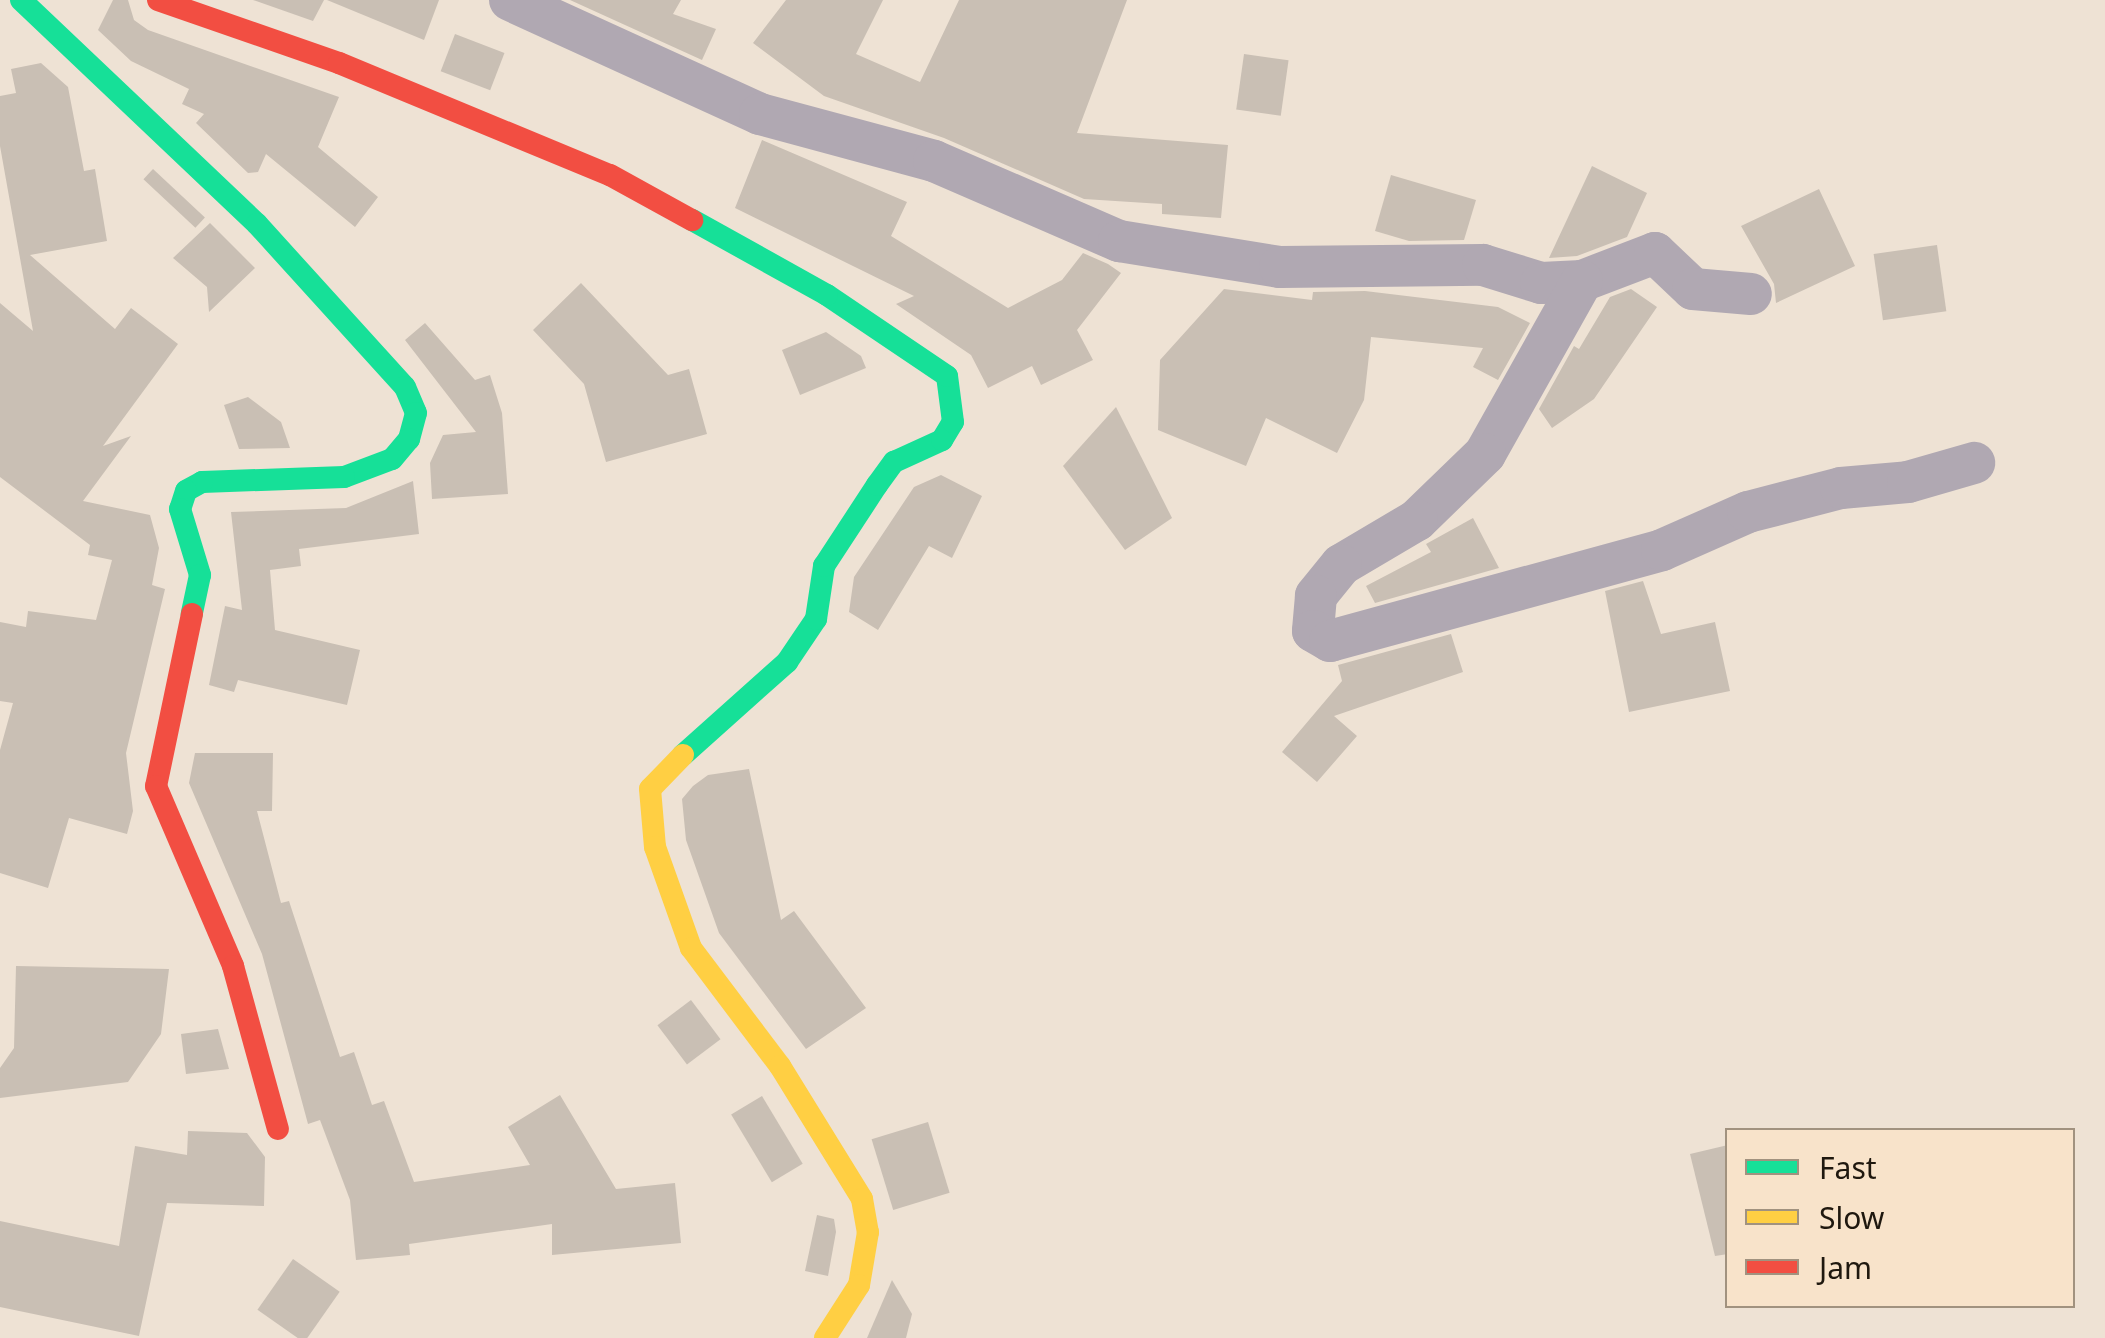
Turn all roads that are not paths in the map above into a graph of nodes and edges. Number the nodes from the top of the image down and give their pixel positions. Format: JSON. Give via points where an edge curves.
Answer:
{"nodes":[{"id":1,"x":21,"y":0,"type":"edge"},
{"id":2,"x":158,"y":0,"type":"edge"},
{"id":3,"x":510,"y":0,"type":"edge"},
{"id":4,"x":1582,"y":281,"type":"junction"},
{"id":5,"x":1752,"y":294,"type":"dead end"},
{"id":6,"x":1974,"y":463,"type":"dead end"},
{"id":7,"x":278,"y":1129,"type":"dead end"},
{"id":8,"x":825,"y":1338,"type":"edge"}],
"edges":[{"from":1,"to":7,"type":"street","via":[[257,224],[405,387],[416,413],[409,439],[392,458],[344,477],[202,482],[186,491],[180,509],[200,576],[156,786],[233,966]]},
{"from":2,"to":8,"type":"street","via":[[339,63],[610,174],[827,295],[947,376],[953,422],[942,440],[894,462],[877,485],[824,566],[816,619],[788,662],[716,731],[670,763],[650,789],[655,846],[691,948],[780,1066],[862,1199],[868,1232],[859,1285]]},
{"from":3,"to":4,"type":"street","via":[[760,114],[934,161],[1119,241],[1280,268],[1483,265],[1540,283]]},
{"from":4,"to":5,"type":"street","via":[[1656,253],[1693,289]]},
{"from":4,"to":6,"type":"street","via":[[1485,454],[1416,520],[1341,565],[1316,596],[1313,630],[1330,641],[1662,550],[1748,512]]}]}
